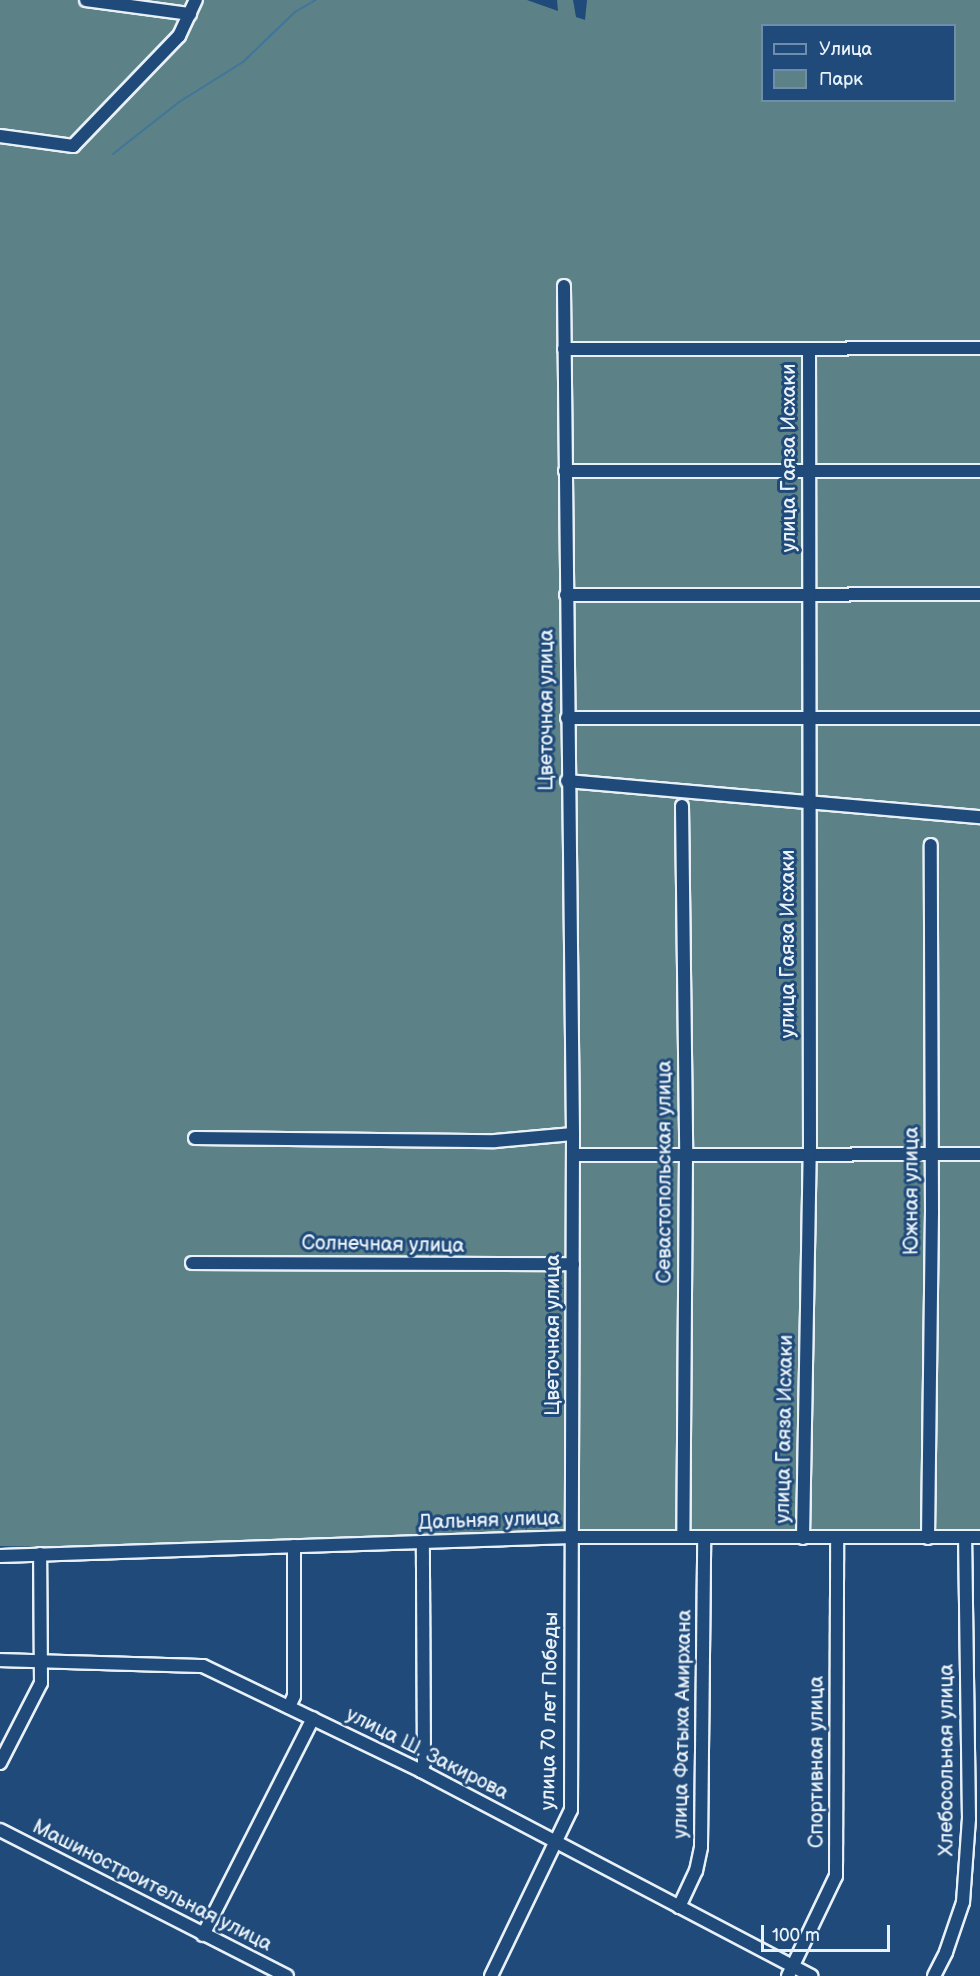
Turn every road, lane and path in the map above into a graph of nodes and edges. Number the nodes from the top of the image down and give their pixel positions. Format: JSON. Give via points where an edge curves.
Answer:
{"nodes":[{"id":1,"x":86,"y":0,"type":"edge"},
{"id":2,"x":196,"y":0,"type":"edge"},
{"id":3,"x":190,"y":14,"type":"junction"},
{"id":4,"x":0,"y":136,"type":"edge"},
{"id":5,"x":564,"y":286,"type":"dead end"},
{"id":6,"x":980,"y":348,"type":"edge"},
{"id":7,"x":564,"y":349,"type":"junction"},
{"id":8,"x":809,"y":349,"type":"junction"},
{"id":9,"x":565,"y":471,"type":"junction"},
{"id":10,"x":980,"y":471,"type":"edge"},
{"id":11,"x":808,"y":472,"type":"junction"},
{"id":12,"x":980,"y":594,"type":"edge"},
{"id":13,"x":566,"y":595,"type":"junction"},
{"id":14,"x":808,"y":595,"type":"junction"},
{"id":15,"x":567,"y":718,"type":"junction"},
{"id":16,"x":807,"y":718,"type":"junction"},
{"id":17,"x":980,"y":718,"type":"edge"},
{"id":18,"x":567,"y":781,"type":"junction"},
{"id":19,"x":807,"y":801,"type":"junction"},
{"id":20,"x":682,"y":806,"type":"dead end"},
{"id":21,"x":980,"y":817,"type":"edge"},
{"id":22,"x":931,"y":845,"type":"dead end"},
{"id":23,"x":573,"y":1134,"type":"junction"},
{"id":24,"x":195,"y":1138,"type":"dead end"},
{"id":25,"x":810,"y":1153,"type":"junction"},
{"id":26,"x":686,"y":1154,"type":"junction"},
{"id":27,"x":932,"y":1154,"type":"junction"},
{"id":28,"x":980,"y":1154,"type":"edge"},
{"id":29,"x":573,"y":1155,"type":"junction"},
{"id":30,"x":192,"y":1263,"type":"dead end"},
{"id":31,"x":573,"y":1264,"type":"junction"},
{"id":32,"x":572,"y":1537,"type":"junction"},
{"id":33,"x":980,"y":1537,"type":"edge"},
{"id":34,"x":683,"y":1538,"type":"junction"},
{"id":35,"x":704,"y":1538,"type":"junction"},
{"id":36,"x":803,"y":1538,"type":"junction"},
{"id":37,"x":837,"y":1538,"type":"junction"},
{"id":38,"x":928,"y":1538,"type":"junction"},
{"id":39,"x":965,"y":1538,"type":"junction"},
{"id":40,"x":423,"y":1542,"type":"junction"},
{"id":41,"x":294,"y":1546,"type":"junction"},
{"id":42,"x":40,"y":1554,"type":"junction"},
{"id":43,"x":0,"y":1556,"type":"edge"},
{"id":44,"x":0,"y":1660,"type":"edge"},
{"id":45,"x":40,"y":1661,"type":"junction"},
{"id":46,"x":289,"y":1707,"type":"junction"},
{"id":47,"x":313,"y":1718,"type":"junction"},
{"id":48,"x":0,"y":1763,"type":"edge"},
{"id":49,"x":421,"y":1771,"type":"junction"},
{"id":50,"x":0,"y":1830,"type":"edge"},
{"id":51,"x":557,"y":1843,"type":"junction"},
{"id":52,"x":679,"y":1907,"type":"junction"},
{"id":53,"x":203,"y":1935,"type":"junction"},
{"id":54,"x":791,"y":1971,"type":"edge"},
{"id":55,"x":287,"y":1976,"type":"edge"},
{"id":56,"x":491,"y":1976,"type":"edge"},
{"id":57,"x":812,"y":1976,"type":"edge"},
{"id":58,"x":933,"y":1976,"type":"edge"}],
"edges":[{"from":1,"to":3,"type":"street"},
{"from":2,"to":3,"type":"street"},
{"from":3,"to":4,"type":"street","via":[[179,36],[154,65],[110,104],[73,146]]},
{"from":5,"to":7,"type":"street","name":"Цветочная улица"},
{"from":6,"to":8,"type":"street"},
{"from":7,"to":8,"type":"street"},
{"from":7,"to":9,"type":"street","name":"Цветочная улица"},
{"from":8,"to":11,"type":"street","name":"улица Гаяза Исхаки"},
{"from":9,"to":11,"type":"street"},
{"from":9,"to":13,"type":"street","name":"Цветочная улица"},
{"from":10,"to":11,"type":"street"},
{"from":11,"to":14,"type":"street","name":"улица Гаяза Исхаки"},
{"from":12,"to":14,"type":"street"},
{"from":13,"to":14,"type":"street"},
{"from":13,"to":15,"type":"street","name":"Цветочная улица"},
{"from":14,"to":16,"type":"street","name":"улица Гаяза Исхаки"},
{"from":15,"to":16,"type":"street"},
{"from":15,"to":18,"type":"street","name":"Цветочная улица"},
{"from":16,"to":17,"type":"street"},
{"from":16,"to":19,"type":"street","name":"улица Гаяза Исхаки"},
{"from":18,"to":19,"type":"street"},
{"from":18,"to":23,"type":"street","name":"Цветочная улица"},
{"from":19,"to":21,"type":"street"},
{"from":19,"to":25,"type":"street","name":"улица Гаяза Исхаки"},
{"from":20,"to":26,"type":"street","name":"Севастопольская улица"},
{"from":22,"to":27,"type":"street","name":"Южная улица"},
{"from":23,"to":24,"type":"street","via":[[495,1141]]},
{"from":23,"to":29,"type":"street","name":"Цветочная улица"},
{"from":25,"to":26,"type":"street"},
{"from":25,"to":27,"type":"street"},
{"from":25,"to":36,"type":"street","name":"улица Гаяза Исхаки"},
{"from":26,"to":29,"type":"street"},
{"from":26,"to":34,"type":"street","name":"Севастопольская улица"},
{"from":27,"to":28,"type":"street"},
{"from":27,"to":38,"type":"street","name":"Южная улица"},
{"from":29,"to":31,"type":"street","name":"Цветочная улица"},
{"from":30,"to":31,"type":"street","name":"Солнечная улица"},
{"from":31,"to":32,"type":"street","name":"Цветочная улица"},
{"from":32,"to":34,"type":"street","name":"Дальняя улица"},
{"from":32,"to":40,"type":"street","name":"Дальняя улица"},
{"from":32,"to":51,"type":"street","name":"улица 70 лет Победы","via":[[571,1810]]},
{"from":33,"to":39,"type":"street","name":"Дальняя улица"},
{"from":34,"to":35,"type":"street","name":"Дальняя улица"},
{"from":35,"to":36,"type":"street","name":"Дальняя улица"},
{"from":35,"to":52,"type":"street","name":"улица Фатыха Амирхана","via":[[701,1847],[696,1871]]},
{"from":36,"to":37,"type":"street","name":"Дальняя улица"},
{"from":37,"to":38,"type":"street","name":"Дальняя улица"},
{"from":37,"to":54,"type":"street","name":"Спортивная улица","via":[[836,1875]]},
{"from":38,"to":39,"type":"street","name":"Дальняя улица"},
{"from":39,"to":58,"type":"street","name":"Хлебосольная улица","via":[[969,1820],[963,1902],[946,1952]]},
{"from":40,"to":41,"type":"street","name":"Дальняя улица"},
{"from":40,"to":49,"type":"street"},
{"from":41,"to":42,"type":"street","name":"Дальняя улица"},
{"from":41,"to":46,"type":"street","via":[[294,1696]]},
{"from":42,"to":43,"type":"street","name":"Дальняя улица"},
{"from":42,"to":45,"type":"street"},
{"from":44,"to":45,"type":"street","name":"улица Ш. Закирова"},
{"from":45,"to":46,"type":"street","name":"улица Ш. Закирова","via":[[203,1666]]},
{"from":45,"to":48,"type":"street","via":[[41,1683]]},
{"from":46,"to":47,"type":"street","name":"улица Ш. Закирова"},
{"from":47,"to":49,"type":"street","name":"улица Ш. Закирова"},
{"from":47,"to":53,"type":"street"},
{"from":49,"to":51,"type":"street","name":"улица Ш. Закирова"},
{"from":50,"to":53,"type":"street","name":"Машиностроительная улица"},
{"from":51,"to":52,"type":"street","name":"улица Ш. Закирова"},
{"from":51,"to":56,"type":"street","name":"улица 70 лет Победы"},
{"from":52,"to":54,"type":"street","name":"улица Ш. Закирова"},
{"from":53,"to":55,"type":"street","name":"Машиностроительная улица"},
{"from":54,"to":57,"type":"street","name":"улица Ш. Закирова"}]}
